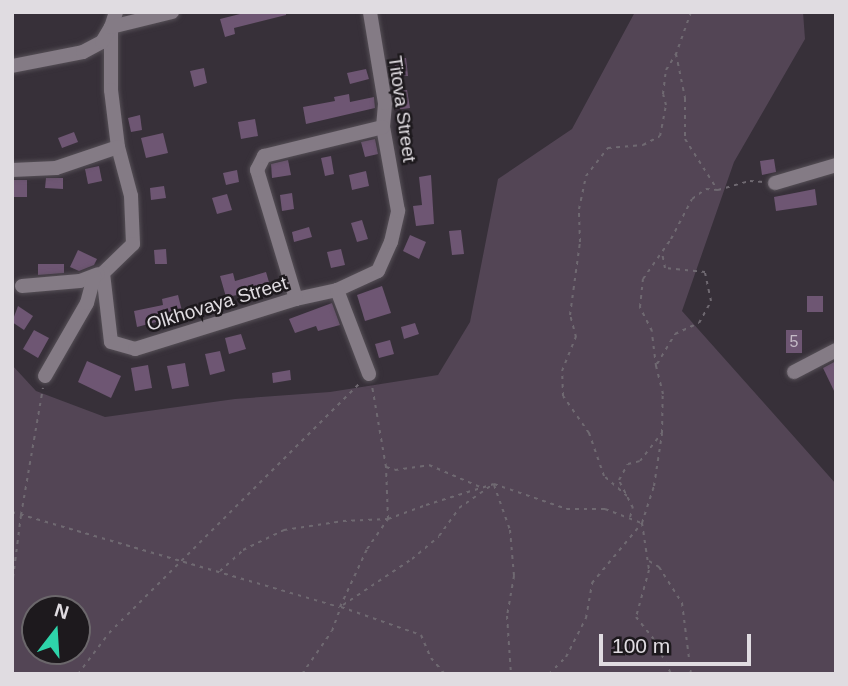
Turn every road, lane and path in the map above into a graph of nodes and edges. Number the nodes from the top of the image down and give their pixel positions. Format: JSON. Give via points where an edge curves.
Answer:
{"nodes":[{"id":1,"x":116,"y":12,"type":"edge"},
{"id":2,"x":172,"y":12,"type":"edge"},
{"id":3,"x":370,"y":12,"type":"edge"},
{"id":4,"x":691,"y":12,"type":"edge"},
{"id":5,"x":111,"y":27,"type":"junction"},
{"id":6,"x":676,"y":54,"type":"junction"},
{"id":7,"x":12,"y":66,"type":"edge"},
{"id":8,"x":383,"y":127,"type":"junction"},
{"id":9,"x":118,"y":148,"type":"junction"},
{"id":10,"x":836,"y":165,"type":"edge"},
{"id":11,"x":12,"y":170,"type":"edge"},
{"id":12,"x":775,"y":183,"type":"joint"},
{"id":13,"x":718,"y":190,"type":"junction"},
{"id":14,"x":398,"y":211,"type":"joint"},
{"id":15,"x":662,"y":251,"type":"junction"},
{"id":16,"x":98,"y":274,"type":"junction"},
{"id":17,"x":22,"y":286,"type":"dead end"},
{"id":18,"x":337,"y":290,"type":"junction"},
{"id":19,"x":296,"y":299,"type":"junction"},
{"id":20,"x":836,"y":350,"type":"edge"},
{"id":21,"x":656,"y":366,"type":"junction"},
{"id":22,"x":794,"y":372,"type":"dead end"},
{"id":23,"x":369,"y":374,"type":"junction"},
{"id":24,"x":45,"y":376,"type":"joint"},
{"id":25,"x":662,"y":433,"type":"junction"},
{"id":26,"x":386,"y":467,"type":"junction"},
{"id":27,"x":494,"y":484,"type":"junction"},
{"id":28,"x":481,"y":488,"type":"junction"},
{"id":29,"x":627,"y":496,"type":"junction"},
{"id":30,"x":12,"y":512,"type":"edge"},
{"id":31,"x":21,"y":515,"type":"junction"},
{"id":32,"x":630,"y":517,"type":"junction"},
{"id":33,"x":388,"y":519,"type":"junction"},
{"id":34,"x":642,"y":523,"type":"junction"},
{"id":35,"x":182,"y":560,"type":"junction"},
{"id":36,"x":648,"y":561,"type":"junction"},
{"id":37,"x":220,"y":571,"type":"junction"},
{"id":38,"x":12,"y":586,"type":"edge"},
{"id":39,"x":341,"y":607,"type":"junction"},
{"id":40,"x":78,"y":674,"type":"edge"},
{"id":41,"x":302,"y":674,"type":"edge"},
{"id":42,"x":445,"y":674,"type":"edge"},
{"id":43,"x":511,"y":674,"type":"edge"},
{"id":44,"x":549,"y":674,"type":"edge"},
{"id":45,"x":671,"y":674,"type":"edge"},
{"id":46,"x":691,"y":674,"type":"edge"}],
"edges":[{"from":1,"to":5,"type":"street"},
{"from":2,"to":5,"type":"street"},
{"from":3,"to":8,"type":"street","name":"Titova Street","via":[[385,103]]},
{"from":4,"to":6,"type":"path"},
{"from":5,"to":7,"type":"street","via":[[102,42],[83,52]]},
{"from":5,"to":9,"type":"street","via":[[111,90]]},
{"from":6,"to":13,"type":"path","via":[[685,99],[685,139]]},
{"from":6,"to":29,"type":"path","via":[[666,70],[660,136],[643,145],[608,148],[586,176],[579,209],[580,242],[570,315],[576,337],[562,371],[563,396],[589,433],[604,476]]},
{"from":8,"to":14,"type":"street","name":"Titova Street"},
{"from":8,"to":19,"type":"street","via":[[264,156],[260,163],[257,170]]},
{"from":9,"to":11,"type":"street","via":[[56,168]]},
{"from":9,"to":16,"type":"street","via":[[131,196],[133,244]]},
{"from":10,"to":12,"type":"street"},
{"from":12,"to":13,"type":"path","via":[[750,181]]},
{"from":13,"to":15,"type":"path","via":[[706,189],[692,199]]},
{"from":14,"to":18,"type":"street","name":"Olkhovaya Street","via":[[379,271]]},
{"from":15,"to":21,"type":"path","via":[[643,279],[640,307],[652,331]]},
{"from":15,"to":21,"type":"path","via":[[665,268],[705,272],[711,300],[699,323],[675,334]]},
{"from":16,"to":17,"type":"street","via":[[80,281]]},
{"from":16,"to":19,"type":"street","name":"Olkhovaya Street","via":[[111,342],[135,349]]},
{"from":16,"to":24,"type":"street","via":[[87,303]]},
{"from":18,"to":19,"type":"street","name":"Olkhovaya Street"},
{"from":18,"to":23,"type":"street"},
{"from":20,"to":22,"type":"street"},
{"from":21,"to":25,"type":"path","via":[[663,394]]},
{"from":23,"to":26,"type":"path"},
{"from":23,"to":35,"type":"path"},
{"from":24,"to":31,"type":"path"},
{"from":25,"to":29,"type":"path","via":[[639,461],[628,464],[619,480]]},
{"from":25,"to":34,"type":"path","via":[[654,486]]},
{"from":26,"to":28,"type":"path","via":[[429,465]]},
{"from":26,"to":33,"type":"path"},
{"from":27,"to":28,"type":"path"},
{"from":27,"to":32,"type":"path","via":[[567,509],[605,509]]},
{"from":27,"to":39,"type":"path","via":[[459,508],[439,536],[412,559]]},
{"from":27,"to":43,"type":"path","via":[[510,530],[514,576],[507,616]]},
{"from":28,"to":33,"type":"path"},
{"from":29,"to":32,"type":"path","via":[[633,508]]},
{"from":30,"to":31,"type":"path"},
{"from":31,"to":35,"type":"path"},
{"from":31,"to":38,"type":"path"},
{"from":32,"to":34,"type":"path"},
{"from":33,"to":37,"type":"path","via":[[284,530],[243,550]]},
{"from":33,"to":39,"type":"path","via":[[367,549]]},
{"from":34,"to":36,"type":"path"},
{"from":34,"to":44,"type":"path","via":[[592,583],[586,618],[566,657]]},
{"from":35,"to":37,"type":"path"},
{"from":35,"to":40,"type":"path","via":[[109,633]]},
{"from":36,"to":45,"type":"path","via":[[636,617],[654,639]]},
{"from":36,"to":46,"type":"path","via":[[659,567],[682,603]]},
{"from":37,"to":39,"type":"path"},
{"from":39,"to":41,"type":"path","via":[[332,631]]},
{"from":39,"to":42,"type":"path","via":[[421,635],[431,658]]}]}
